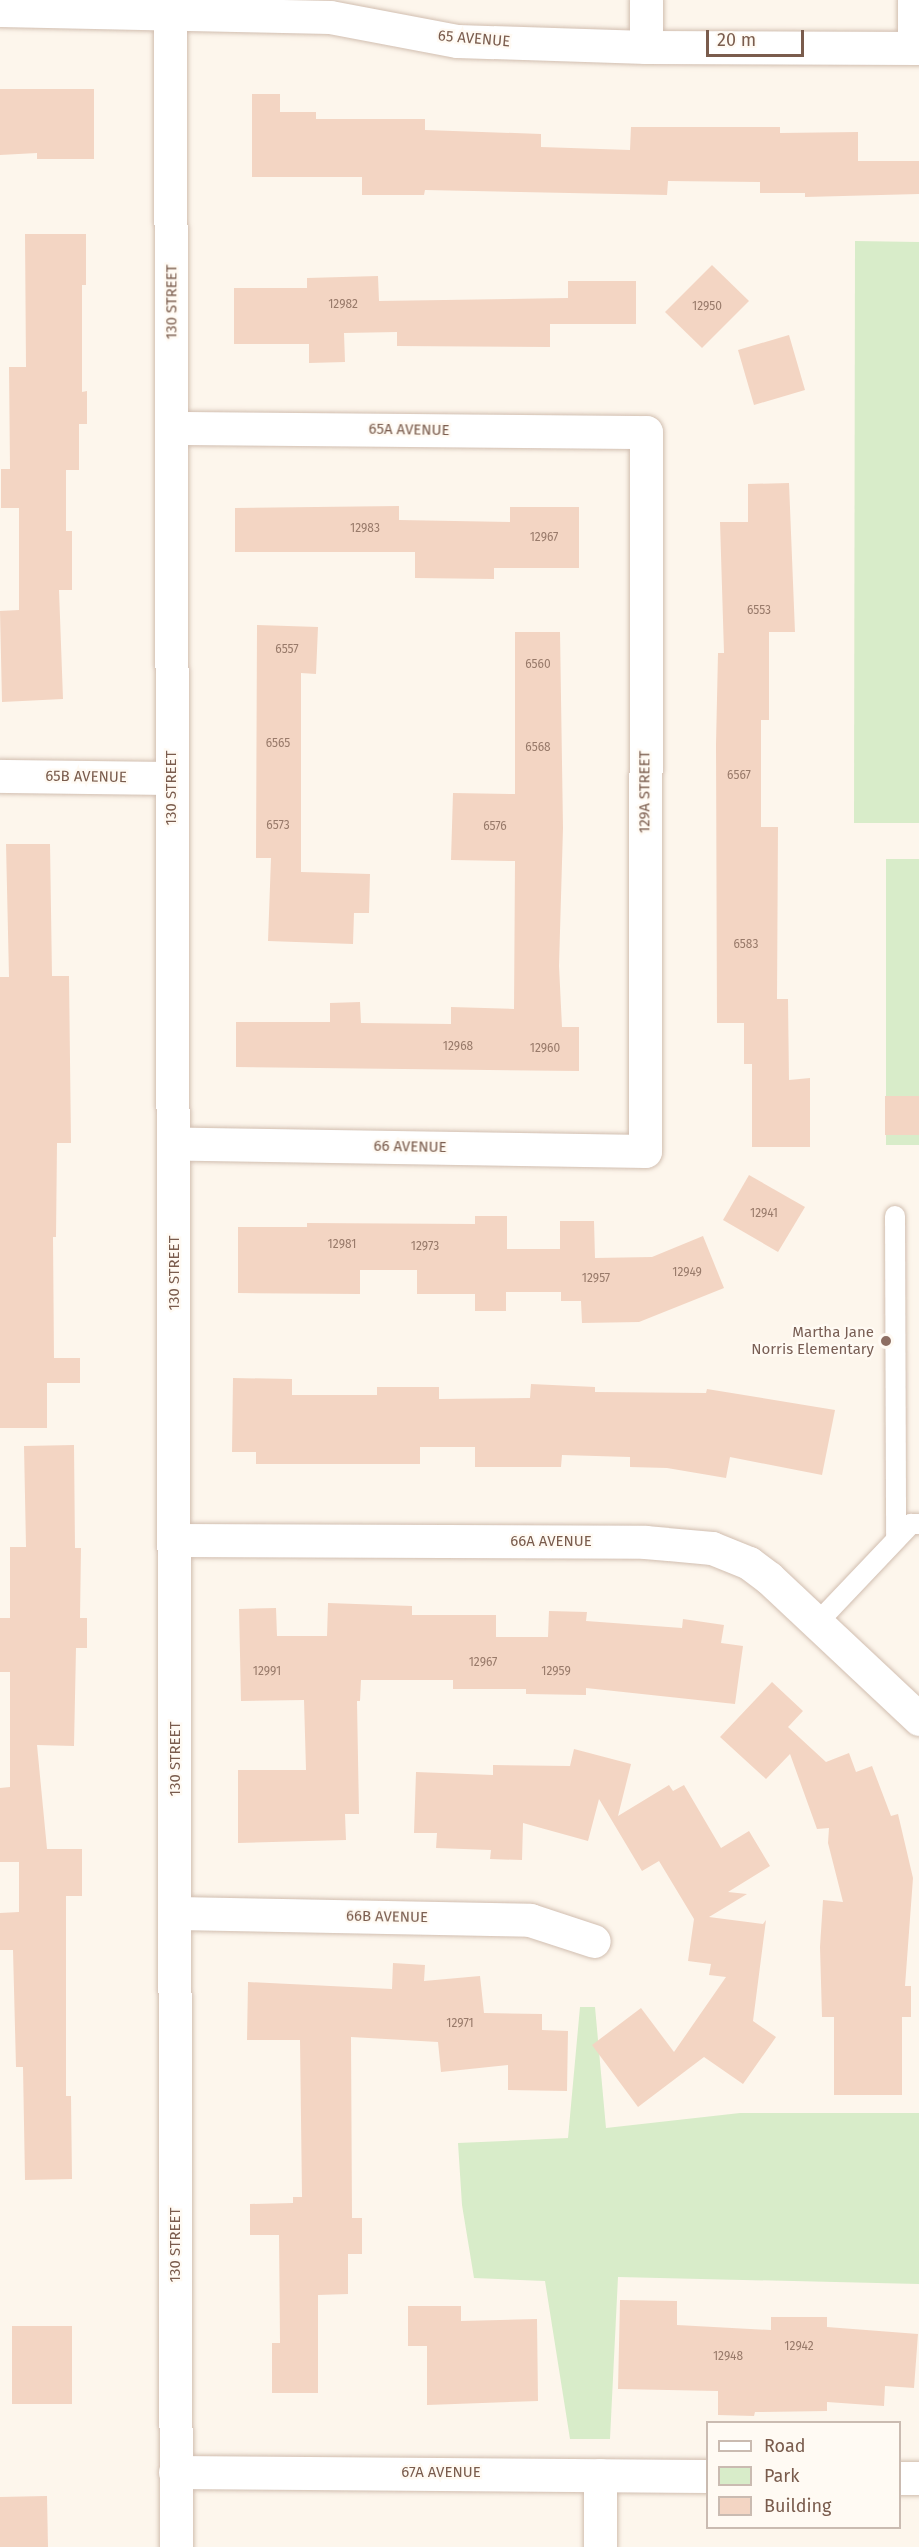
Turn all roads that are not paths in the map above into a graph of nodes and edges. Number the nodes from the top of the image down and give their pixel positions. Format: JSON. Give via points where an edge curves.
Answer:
{"nodes":[{"id":1,"x":646,"y":0,"type":"edge"},
{"id":2,"x":914,"y":0,"type":"edge"},
{"id":3,"x":170,"y":7,"type":"edge"},
{"id":4,"x":0,"y":10,"type":"edge"},
{"id":5,"x":646,"y":47,"type":"junction"},
{"id":6,"x":917,"y":48,"type":"edge"},
{"id":7,"x":173,"y":428,"type":"junction"},
{"id":8,"x":646,"y":432,"type":"joint"},
{"id":9,"x":0,"y":776,"type":"edge"},
{"id":10,"x":172,"y":778,"type":"junction"},
{"id":11,"x":175,"y":1144,"type":"junction"},
{"id":12,"x":645,"y":1151,"type":"joint"},
{"id":13,"x":895,"y":1216,"type":"dead end"},
{"id":14,"x":919,"y":1524,"type":"edge"},
{"id":15,"x":896,"y":1539,"type":"junction"},
{"id":16,"x":175,"y":1540,"type":"junction"},
{"id":17,"x":819,"y":1621,"type":"junction"},
{"id":18,"x":919,"y":1719,"type":"edge"},
{"id":19,"x":177,"y":1913,"type":"junction"},
{"id":20,"x":594,"y":1941,"type":"dead end"},
{"id":21,"x":176,"y":2472,"type":"junction"},
{"id":22,"x":600,"y":2475,"type":"junction"},
{"id":23,"x":706,"y":2476,"type":"edge"},
{"id":24,"x":901,"y":2478,"type":"edge"},
{"id":25,"x":919,"y":2478,"type":"edge"},
{"id":26,"x":176,"y":2547,"type":"edge"},
{"id":27,"x":600,"y":2547,"type":"edge"}],
"edges":[{"from":1,"to":5,"type":"street"},
{"from":2,"to":6,"type":"street","name":"65 AVENUE"},
{"from":3,"to":4,"type":"street","name":"65 AVENUE"},
{"from":3,"to":5,"type":"street","name":"65 AVENUE","via":[[330,17],[458,41]]},
{"from":3,"to":7,"type":"street","name":"130 STREET"},
{"from":5,"to":6,"type":"street","name":"65 AVENUE"},
{"from":7,"to":8,"type":"street","name":"65A AVENUE"},
{"from":7,"to":10,"type":"street","name":"130 STREET"},
{"from":8,"to":12,"type":"street","name":"129A STREET"},
{"from":9,"to":10,"type":"street","name":"65B AVENUE"},
{"from":10,"to":11,"type":"street","name":"130 STREET"},
{"from":11,"to":12,"type":"street","name":"66 AVENUE"},
{"from":11,"to":16,"type":"street","name":"130 STREET"},
{"from":13,"to":15,"type":"lane"},
{"from":14,"to":15,"type":"lane","via":[[911,1524]]},
{"from":15,"to":17,"type":"lane"},
{"from":16,"to":17,"type":"street","name":"66A AVENUE","via":[[691,1545],[712,1548],[749,1563]]},
{"from":16,"to":19,"type":"street","name":"130 STREET"},
{"from":17,"to":18,"type":"street","name":"66A AVENUE"},
{"from":19,"to":20,"type":"street","name":"66B AVENUE","via":[[530,1920]]},
{"from":19,"to":21,"type":"street","name":"130 STREET"},
{"from":21,"to":22,"type":"street","name":"67A AVENUE"},
{"from":21,"to":26,"type":"street","name":"130 STREET"},
{"from":22,"to":23,"type":"street","name":"67A AVENUE"},
{"from":22,"to":27,"type":"street"},
{"from":24,"to":25,"type":"street"}]}
